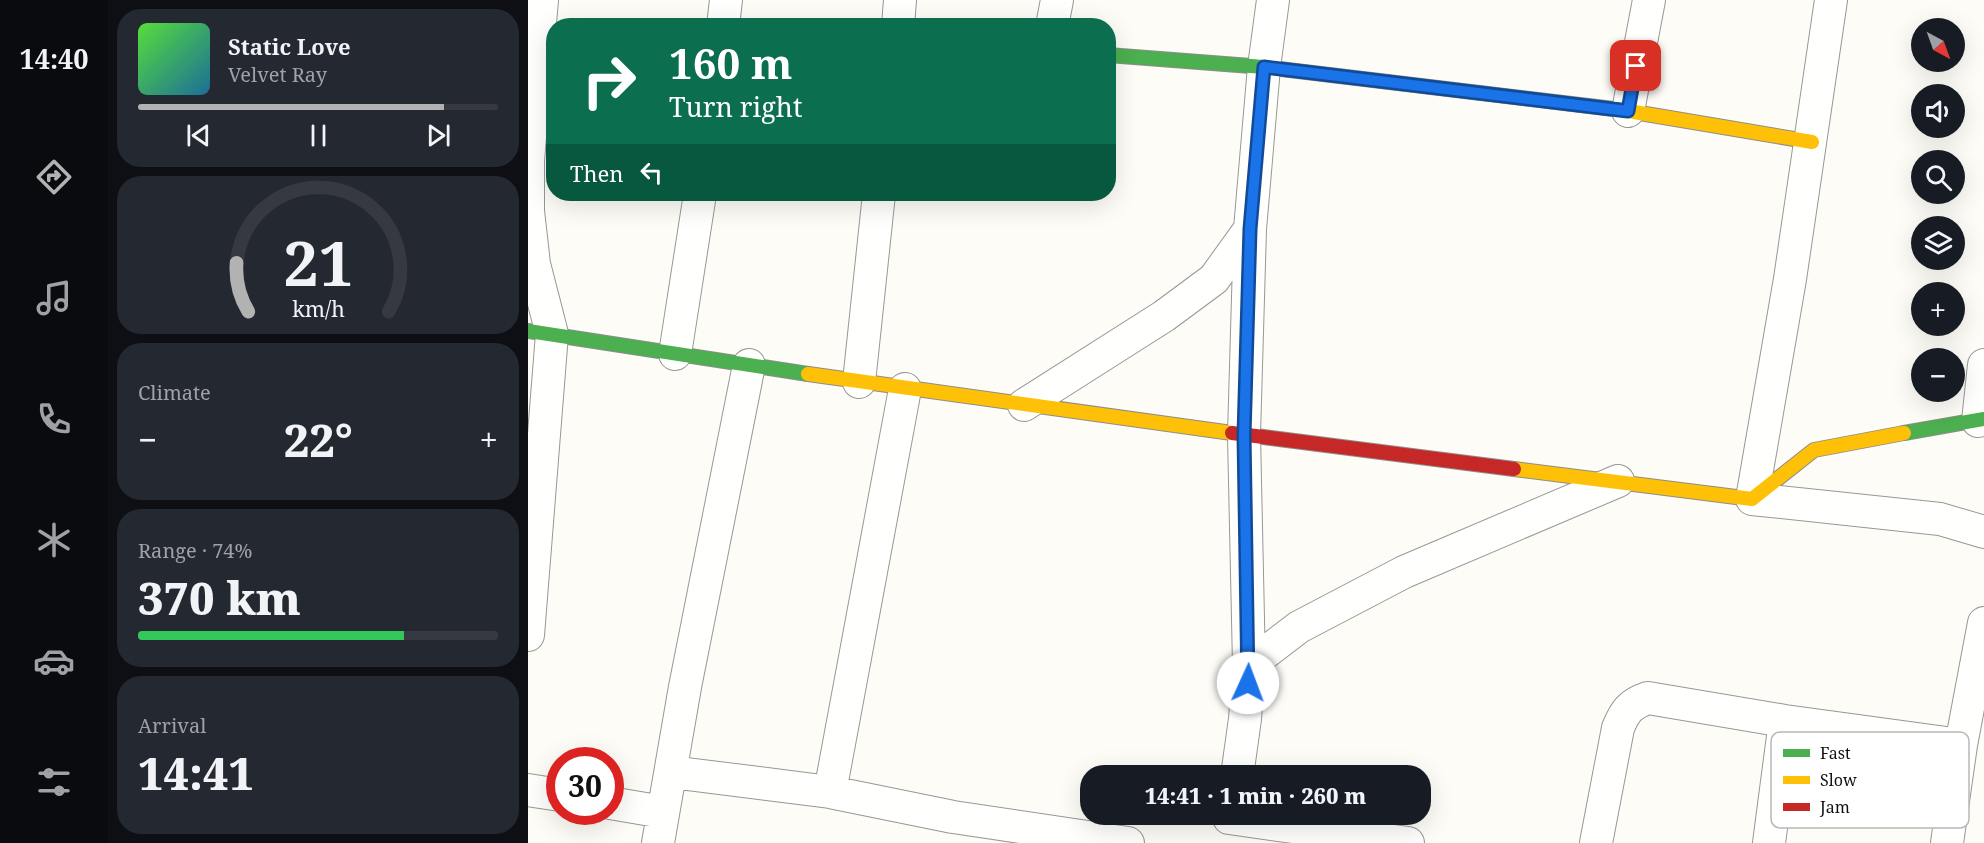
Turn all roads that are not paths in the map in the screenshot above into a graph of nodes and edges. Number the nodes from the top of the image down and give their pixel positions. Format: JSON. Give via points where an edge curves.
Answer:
{"nodes":[{"id":1,"x":542,"y":0,"type":"edge"},
{"id":2,"x":726,"y":0,"type":"edge"},
{"id":3,"x":900,"y":0,"type":"edge"},
{"id":4,"x":1057,"y":0,"type":"edge"},
{"id":5,"x":1274,"y":0,"type":"edge"},
{"id":6,"x":1649,"y":0,"type":"edge"},
{"id":7,"x":1831,"y":0,"type":"edge"},
{"id":8,"x":724,"y":18,"type":"edge"},
{"id":9,"x":899,"y":18,"type":"edge"},
{"id":10,"x":1054,"y":18,"type":"edge"},
{"id":11,"x":1116,"y":56,"type":"edge"},
{"id":12,"x":1264,"y":67,"type":"junction"},
{"id":13,"x":1628,"y":111,"type":"junction"},
{"id":14,"x":1812,"y":142,"type":"junction"},
{"id":15,"x":699,"y":201,"type":"edge"},
{"id":16,"x":878,"y":201,"type":"edge"},
{"id":17,"x":1250,"y":229,"type":"junction"},
{"id":18,"x":540,"y":332,"type":"edge"},
{"id":19,"x":675,"y":354,"type":"junction"},
{"id":20,"x":749,"y":365,"type":"junction"},
{"id":21,"x":1984,"y":365,"type":"edge"},
{"id":22,"x":859,"y":382,"type":"junction"},
{"id":23,"x":905,"y":389,"type":"junction"},
{"id":24,"x":1024,"y":405,"type":"junction"},
{"id":25,"x":1981,"y":420,"type":"edge"},
{"id":26,"x":1244,"y":435,"type":"junction"},
{"id":27,"x":1618,"y":481,"type":"junction"},
{"id":28,"x":1752,"y":499,"type":"junction"},
{"id":29,"x":1984,"y":532,"type":"edge"},
{"id":30,"x":1984,"y":623,"type":"edge"},
{"id":31,"x":528,"y":635,"type":"edge"},
{"id":32,"x":1249,"y":665,"type":"junction"},
{"id":33,"x":1785,"y":721,"type":"junction"},
{"id":34,"x":1784,"y":732,"type":"edge"},
{"id":35,"x":1866,"y":732,"type":"edge"},
{"id":36,"x":1963,"y":732,"type":"edge"},
{"id":37,"x":1238,"y":765,"type":"edge"},
{"id":38,"x":671,"y":772,"type":"junction"},
{"id":39,"x":528,"y":790,"type":"edge"},
{"id":40,"x":830,"y":792,"type":"junction"},
{"id":41,"x":546,"y":793,"type":"edge"},
{"id":42,"x":624,"y":805,"type":"edge"},
{"id":43,"x":663,"y":812,"type":"junction"},
{"id":44,"x":1228,"y":825,"type":"edge"},
{"id":45,"x":1771,"y":828,"type":"edge"},
{"id":46,"x":1949,"y":828,"type":"edge"},
{"id":47,"x":658,"y":843,"type":"edge"},
{"id":48,"x":1128,"y":843,"type":"edge"},
{"id":49,"x":1408,"y":843,"type":"edge"},
{"id":50,"x":1596,"y":843,"type":"edge"},
{"id":51,"x":1769,"y":843,"type":"edge"},
{"id":52,"x":1947,"y":843,"type":"edge"}],
"edges":[{"from":1,"to":18,"type":"street","via":[[528,160],[528,211]]},
{"from":2,"to":8,"type":"street"},
{"from":3,"to":9,"type":"street"},
{"from":4,"to":10,"type":"street"},
{"from":5,"to":12,"type":"street"},
{"from":6,"to":13,"type":"street"},
{"from":7,"to":14,"type":"street"},
{"from":11,"to":12,"type":"street"},
{"from":12,"to":13,"type":"street"},
{"from":12,"to":17,"type":"street"},
{"from":13,"to":14,"type":"street"},
{"from":14,"to":28,"type":"street"},
{"from":15,"to":19,"type":"street"},
{"from":16,"to":22,"type":"street"},
{"from":17,"to":24,"type":"street","via":[[1214,279],[1164,316]]},
{"from":17,"to":26,"type":"street"},
{"from":18,"to":19,"type":"street"},
{"from":18,"to":31,"type":"street"},
{"from":19,"to":20,"type":"street"},
{"from":20,"to":22,"type":"street"},
{"from":20,"to":38,"type":"street"},
{"from":21,"to":25,"type":"street"},
{"from":22,"to":23,"type":"street"},
{"from":23,"to":24,"type":"street"},
{"from":23,"to":40,"type":"street"},
{"from":24,"to":26,"type":"street"},
{"from":25,"to":28,"type":"street","via":[[1814,450]]},
{"from":26,"to":27,"type":"street"},
{"from":26,"to":32,"type":"street"},
{"from":27,"to":28,"type":"street"},
{"from":27,"to":32,"type":"street","via":[[1404,572],[1299,627]]},
{"from":28,"to":29,"type":"street","via":[[1940,519]]},
{"from":30,"to":36,"type":"street"},
{"from":32,"to":37,"type":"street"},
{"from":33,"to":34,"type":"street"},
{"from":33,"to":35,"type":"street"},
{"from":33,"to":50,"type":"street","via":[[1648,698],[1632,703],[1618,728]]},
{"from":38,"to":40,"type":"street"},
{"from":38,"to":43,"type":"street"},
{"from":39,"to":41,"type":"street"},
{"from":40,"to":48,"type":"street","via":[[953,817]]},
{"from":42,"to":43,"type":"street"},
{"from":43,"to":47,"type":"street"},
{"from":44,"to":49,"type":"street"},
{"from":45,"to":51,"type":"street"},
{"from":46,"to":52,"type":"street"}]}
